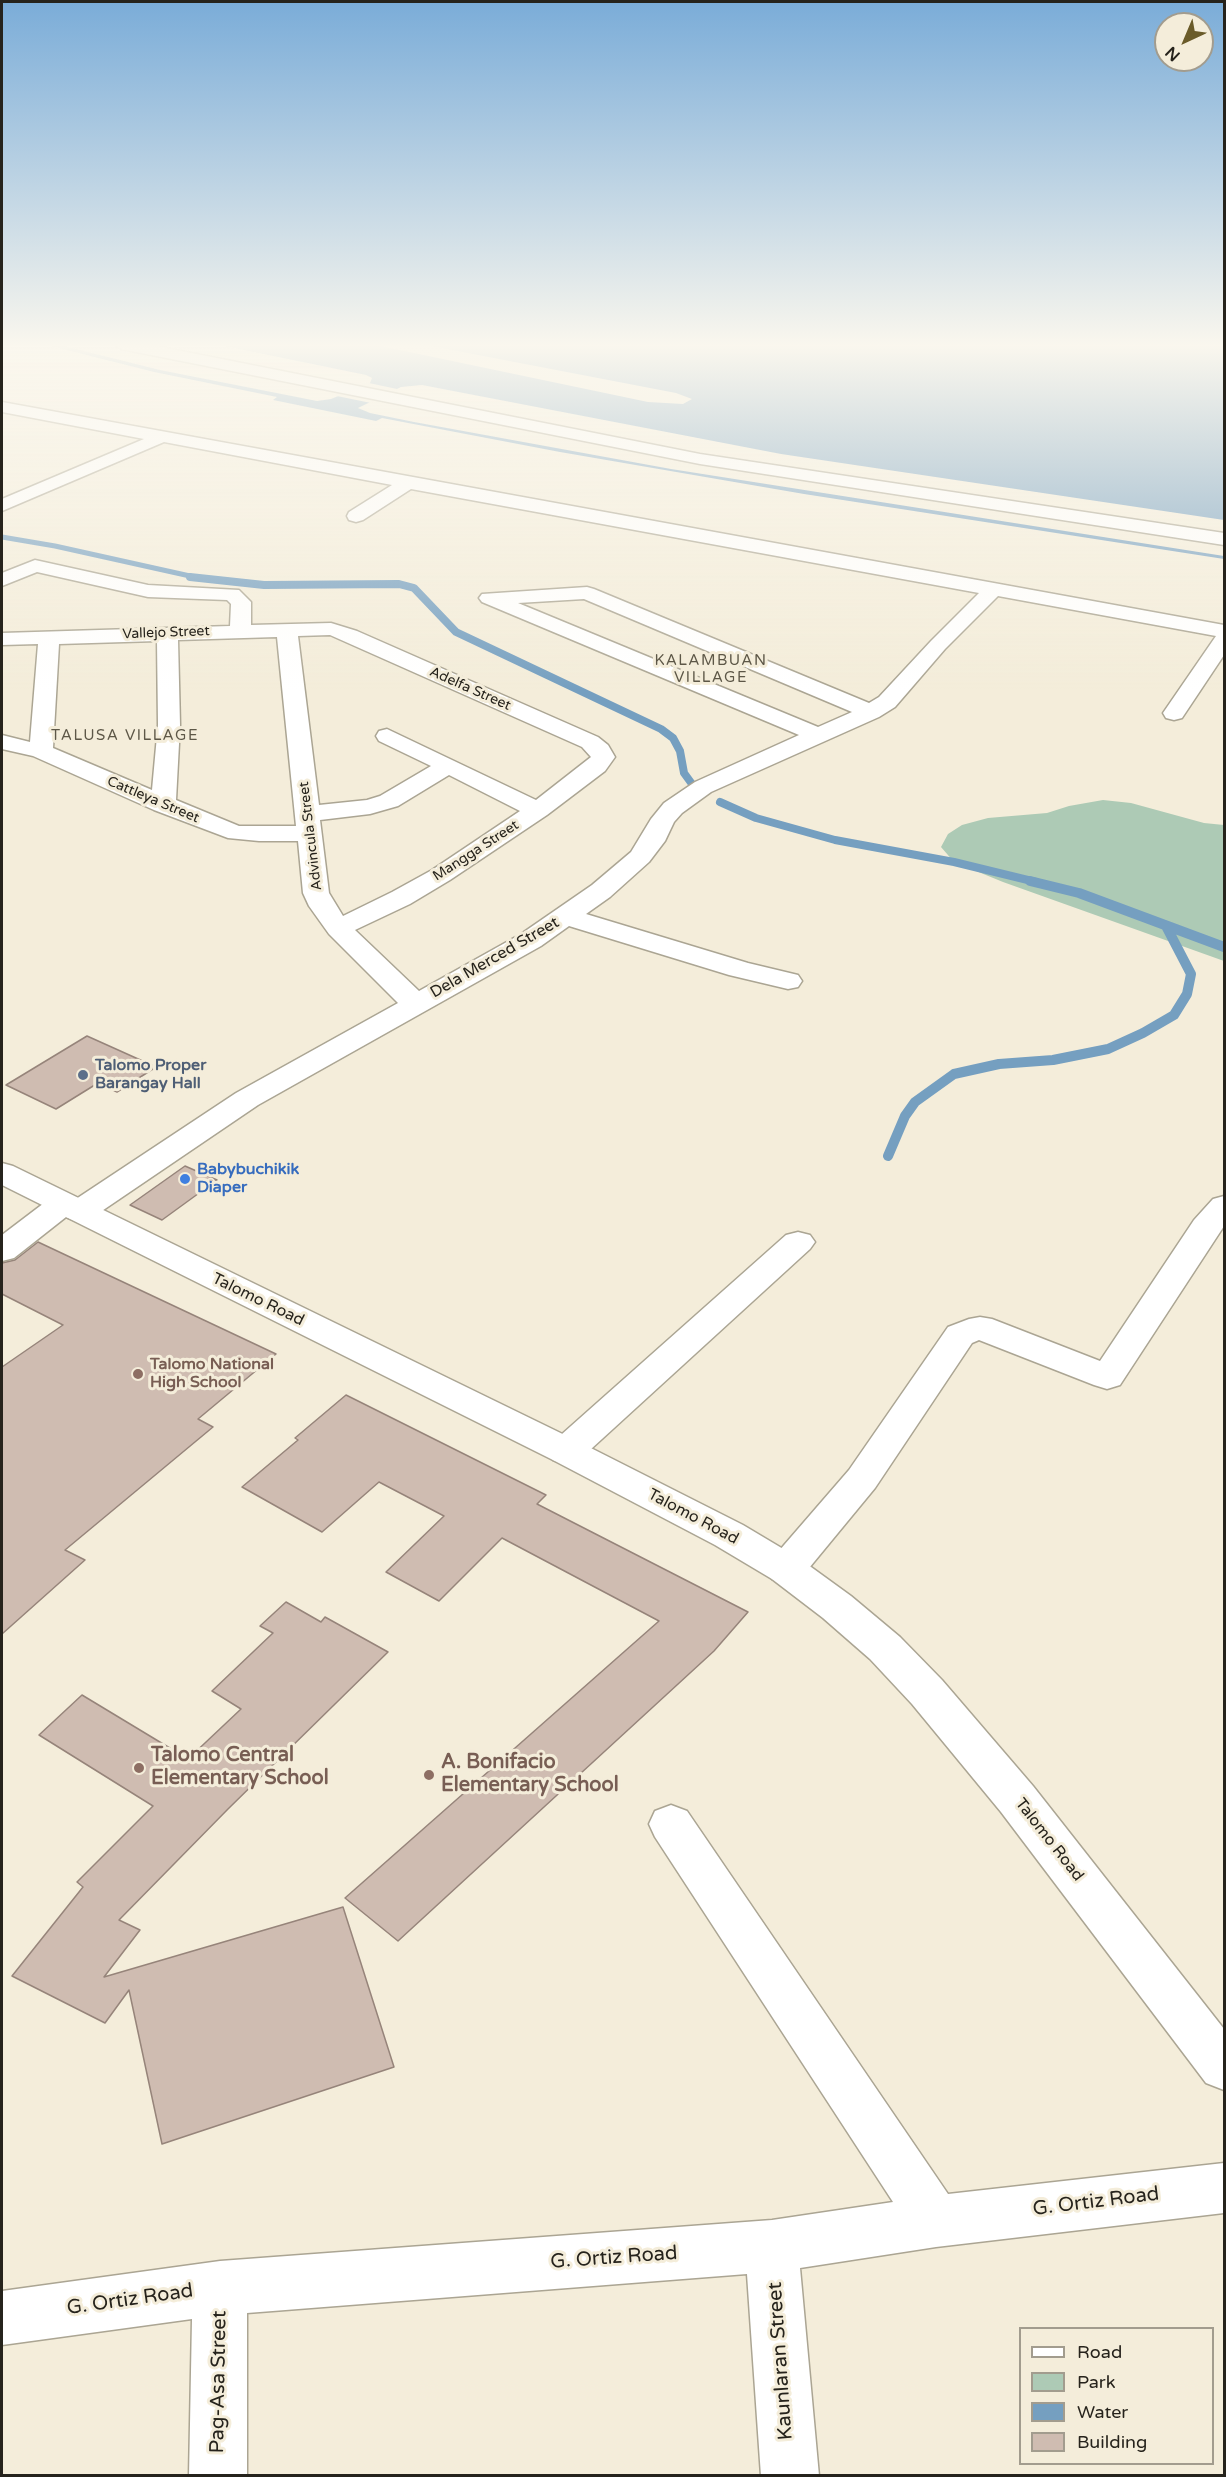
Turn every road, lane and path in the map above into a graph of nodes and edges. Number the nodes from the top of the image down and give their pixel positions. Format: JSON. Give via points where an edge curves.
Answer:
{"nodes":[{"id":1,"x":110,"y":460,"type":"edge"},
{"id":2,"x":280,"y":460,"type":"edge"},
{"id":3,"x":712,"y":460,"type":"edge"},
{"id":4,"x":408,"y":483,"type":"junction"},
{"id":5,"x":2,"y":505,"type":"edge"},
{"id":6,"x":356,"y":516,"type":"dead end"},
{"id":7,"x":1224,"y":539,"type":"edge"},
{"id":8,"x":2,"y":580,"type":"edge"},
{"id":9,"x":995,"y":588,"type":"junction"},
{"id":10,"x":287,"y":629,"type":"junction"},
{"id":11,"x":331,"y":629,"type":"joint"},
{"id":12,"x":240,"y":631,"type":"junction"},
{"id":13,"x":1224,"y":631,"type":"edge"},
{"id":14,"x":168,"y":633,"type":"junction"},
{"id":15,"x":49,"y":637,"type":"junction"},
{"id":16,"x":2,"y":639,"type":"edge"},
{"id":17,"x":1224,"y":640,"type":"edge"},
{"id":18,"x":802,"y":684,"type":"junction"},
{"id":19,"x":750,"y":706,"type":"junction"},
{"id":20,"x":871,"y":712,"type":"junction"},
{"id":21,"x":1174,"y":713,"type":"dead end"},
{"id":22,"x":818,"y":735,"type":"junction"},
{"id":23,"x":387,"y":736,"type":"dead end"},
{"id":24,"x":2,"y":742,"type":"edge"},
{"id":25,"x":41,"y":751,"type":"junction"},
{"id":26,"x":603,"y":757,"type":"joint"},
{"id":27,"x":448,"y":766,"type":"junction"},
{"id":28,"x":163,"y":805,"type":"junction"},
{"id":29,"x":538,"y":810,"type":"junction"},
{"id":30,"x":309,"y":823,"type":"junction"},
{"id":31,"x":566,"y":916,"type":"junction"},
{"id":32,"x":338,"y":928,"type":"junction"},
{"id":33,"x":788,"y":981,"type":"dead end"},
{"id":34,"x":416,"y":1004,"type":"junction"},
{"id":35,"x":2,"y":1173,"type":"edge"},
{"id":36,"x":1224,"y":1206,"type":"edge"},
{"id":37,"x":71,"y":1208,"type":"junction"},
{"id":38,"x":798,"y":1242,"type":"dead end"},
{"id":39,"x":2,"y":1251,"type":"edge"},
{"id":40,"x":566,"y":1451,"type":"junction"},
{"id":41,"x":786,"y":1569,"type":"junction"},
{"id":42,"x":671,"y":1824,"type":"dead end"},
{"id":43,"x":1224,"y":2067,"type":"edge"},
{"id":44,"x":1224,"y":2187,"type":"edge"},
{"id":45,"x":936,"y":2221,"type":"junction"},
{"id":46,"x":772,"y":2246,"type":"junction"},
{"id":47,"x":220,"y":2288,"type":"junction"},
{"id":48,"x":2,"y":2318,"type":"edge"},
{"id":49,"x":218,"y":2475,"type":"edge"},
{"id":50,"x":790,"y":2475,"type":"edge"}],
"edges":[{"from":1,"to":5,"type":"street"},
{"from":2,"to":4,"type":"street"},
{"from":3,"to":7,"type":"street"},
{"from":4,"to":6,"type":"street"},
{"from":4,"to":9,"type":"street"},
{"from":8,"to":12,"type":"street","via":[[35,566],[148,591],[232,594],[241,602]]},
{"from":9,"to":13,"type":"street"},
{"from":9,"to":20,"type":"street","name":"Dela Merced Street","via":[[897,693]]},
{"from":10,"to":11,"type":"street","name":"Vallejo Street"},
{"from":10,"to":12,"type":"street","name":"Vallejo Street"},
{"from":10,"to":30,"type":"street","name":"Advincula Street"},
{"from":11,"to":26,"type":"street","name":"Adelfa Street","via":[[590,742]]},
{"from":12,"to":14,"type":"street","name":"Vallejo Street"},
{"from":14,"to":15,"type":"street","name":"Vallejo Street"},
{"from":14,"to":28,"type":"street","via":[[169,725]]},
{"from":15,"to":16,"type":"street","name":"Vallejo Street"},
{"from":15,"to":25,"type":"street"},
{"from":17,"to":21,"type":"street"},
{"from":18,"to":19,"type":"street"},
{"from":18,"to":19,"type":"street","via":[[587,593],[489,598]]},
{"from":18,"to":20,"type":"street"},
{"from":19,"to":22,"type":"street"},
{"from":20,"to":22,"type":"street","name":"Dela Merced Street"},
{"from":22,"to":31,"type":"street","name":"Dela Merced Street","via":[[723,776],[686,797],[663,819],[640,857]]},
{"from":23,"to":27,"type":"street"},
{"from":24,"to":25,"type":"street","name":"Cattleya Street"},
{"from":25,"to":28,"type":"street","name":"Cattleya Street"},
{"from":26,"to":29,"type":"street","name":"Mangga Street","via":[[587,775]]},
{"from":27,"to":29,"type":"street"},
{"from":27,"to":30,"type":"street","name":"Cattleya Street","via":[[389,801]]},
{"from":28,"to":30,"type":"street","name":"Cattleya Street","via":[[237,833]]},
{"from":29,"to":32,"type":"street","name":"Mangga Street","via":[[441,876]]},
{"from":30,"to":32,"type":"street","name":"Advincula Street","via":[[316,893]]},
{"from":31,"to":33,"type":"street"},
{"from":31,"to":34,"type":"street","name":"Dela Merced Street"},
{"from":32,"to":34,"type":"street","name":"Advincula Street"},
{"from":34,"to":37,"type":"street","name":"Dela Merced Street","via":[[247,1099]]},
{"from":35,"to":37,"type":"street","name":"Talomo Road"},
{"from":36,"to":41,"type":"street","via":[[1107,1377],[992,1330],[981,1328],[960,1335],[862,1479]]},
{"from":37,"to":39,"type":"street","name":"Dela Merced Street"},
{"from":37,"to":40,"type":"street","name":"Talomo Road"},
{"from":38,"to":40,"type":"street"},
{"from":40,"to":41,"type":"street","name":"Talomo Road","via":[[729,1534]]},
{"from":41,"to":43,"type":"street","name":"Talomo Road","via":[[885,1648],[927,1692],[1017,1799]]},
{"from":42,"to":45,"type":"street"},
{"from":44,"to":45,"type":"street","name":"G. Ortiz Road"},
{"from":45,"to":46,"type":"street","name":"G. Ortiz Road"},
{"from":46,"to":47,"type":"street","name":"G. Ortiz Road"},
{"from":46,"to":50,"type":"street","name":"Kaunlaran Street"},
{"from":47,"to":48,"type":"street","name":"G. Ortiz Road"},
{"from":47,"to":49,"type":"street","name":"Pag-Asa Street"}]}
